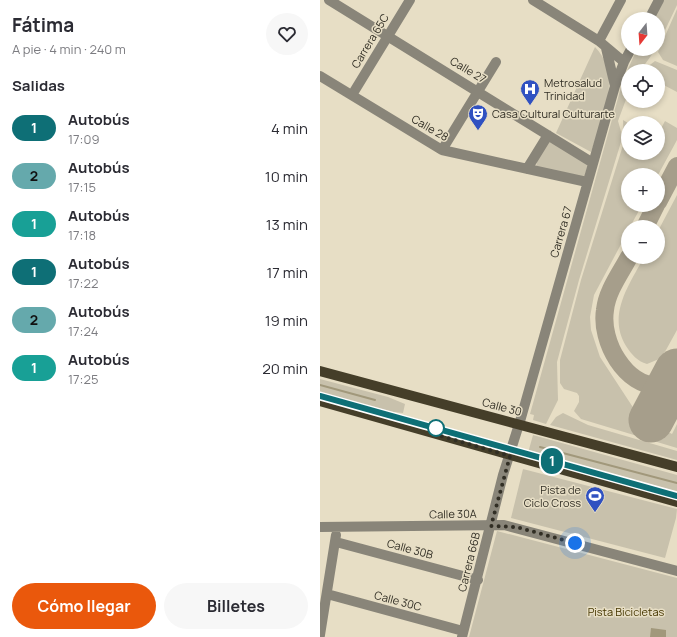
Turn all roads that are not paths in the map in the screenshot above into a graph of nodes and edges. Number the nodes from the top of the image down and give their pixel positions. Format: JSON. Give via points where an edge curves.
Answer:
{"nodes":[{"id":1,"x":329,"y":0,"type":"edge"},
{"id":2,"x":410,"y":0,"type":"edge"},
{"id":3,"x":621,"y":0,"type":"edge"},
{"id":4,"x":659,"y":0,"type":"edge"},
{"id":5,"x":535,"y":1,"type":"edge"},
{"id":6,"x":653,"y":12,"type":"edge"},
{"id":7,"x":388,"y":36,"type":"junction"},
{"id":8,"x":599,"y":41,"type":"junction"},
{"id":9,"x":606,"y":48,"type":"junction"},
{"id":10,"x":627,"y":56,"type":"edge"},
{"id":11,"x":496,"y":62,"type":"dead end"},
{"id":12,"x":624,"y":62,"type":"junction"},
{"id":13,"x":320,"y":76,"type":"edge"},
{"id":14,"x":615,"y":86,"type":"junction"},
{"id":15,"x":479,"y":91,"type":"junction"},
{"id":16,"x":352,"y":95,"type":"junction"},
{"id":17,"x":548,"y":136,"type":"junction"},
{"id":18,"x":442,"y":150,"type":"junction"},
{"id":19,"x":593,"y":163,"type":"junction"},
{"id":20,"x":527,"y":169,"type":"junction"},
{"id":21,"x":587,"y":182,"type":"junction"},
{"id":22,"x":320,"y":371,"type":"edge"},
{"id":23,"x":320,"y":401,"type":"edge"},
{"id":24,"x":520,"y":424,"type":"junction"},
{"id":25,"x":510,"y":456,"type":"junction"},
{"id":26,"x":677,"y":467,"type":"edge"},
{"id":27,"x":677,"y":502,"type":"edge"},
{"id":28,"x":491,"y":526,"type":"junction"},
{"id":29,"x":320,"y":527,"type":"edge"},
{"id":30,"x":337,"y":527,"type":"junction"},
{"id":31,"x":336,"y":542,"type":"junction"},
{"id":32,"x":677,"y":571,"type":"edge"},
{"id":33,"x":478,"y":580,"type":"junction"},
{"id":34,"x":327,"y":594,"type":"junction"},
{"id":35,"x":320,"y":634,"type":"edge"},
{"id":36,"x":463,"y":634,"type":"edge"}],
"edges":[{"from":1,"to":7,"type":"street","name":"Calle 27"},
{"from":2,"to":7,"type":"street","name":"Carrera 65C"},
{"from":3,"to":8,"type":"street"},
{"from":4,"to":6,"type":"street"},
{"from":5,"to":8,"type":"street"},
{"from":7,"to":15,"type":"street","name":"Calle 27"},
{"from":7,"to":16,"type":"street","name":"Carrera 65C"},
{"from":8,"to":9,"type":"street"},
{"from":9,"to":12,"type":"street"},
{"from":9,"to":14,"type":"street"},
{"from":10,"to":12,"type":"street","name":"Carrera 67"},
{"from":11,"to":15,"type":"street"},
{"from":12,"to":14,"type":"street","name":"Carrera 67"},
{"from":13,"to":16,"type":"street","name":"Calle 28"},
{"from":14,"to":19,"type":"street","name":"Carrera 67"},
{"from":15,"to":17,"type":"street","name":"Calle 27"},
{"from":15,"to":18,"type":"street"},
{"from":16,"to":18,"type":"street","name":"Calle 28"},
{"from":17,"to":19,"type":"street","name":"Calle 27"},
{"from":17,"to":20,"type":"street"},
{"from":18,"to":20,"type":"street","name":"Calle 28"},
{"from":19,"to":21,"type":"street","name":"Carrera 67"},
{"from":20,"to":21,"type":"street","name":"Calle 28"},
{"from":21,"to":24,"type":"street","name":"Carrera 67"},
{"from":22,"to":24,"type":"main road","name":"Calle 30"},
{"from":23,"to":25,"type":"main road"},
{"from":24,"to":25,"type":"street","name":"Carrera 66B"},
{"from":24,"to":26,"type":"main road","name":"Calle 30"},
{"from":25,"to":27,"type":"main road"},
{"from":25,"to":28,"type":"street","name":"Carrera 66B"},
{"from":28,"to":30,"type":"street","name":"Calle 30A"},
{"from":28,"to":32,"type":"street","name":"Calle 30A","via":[[516,527]]},
{"from":28,"to":33,"type":"street","name":"Carrera 66B"},
{"from":29,"to":30,"type":"street","name":"Calle 30A"},
{"from":30,"to":31,"type":"street"},
{"from":31,"to":33,"type":"street","name":"Calle 30B"},
{"from":31,"to":34,"type":"street"},
{"from":33,"to":36,"type":"street","name":"Carrera 66B"},
{"from":34,"to":35,"type":"street"},
{"from":34,"to":36,"type":"street","name":"Calle 30C"}]}
